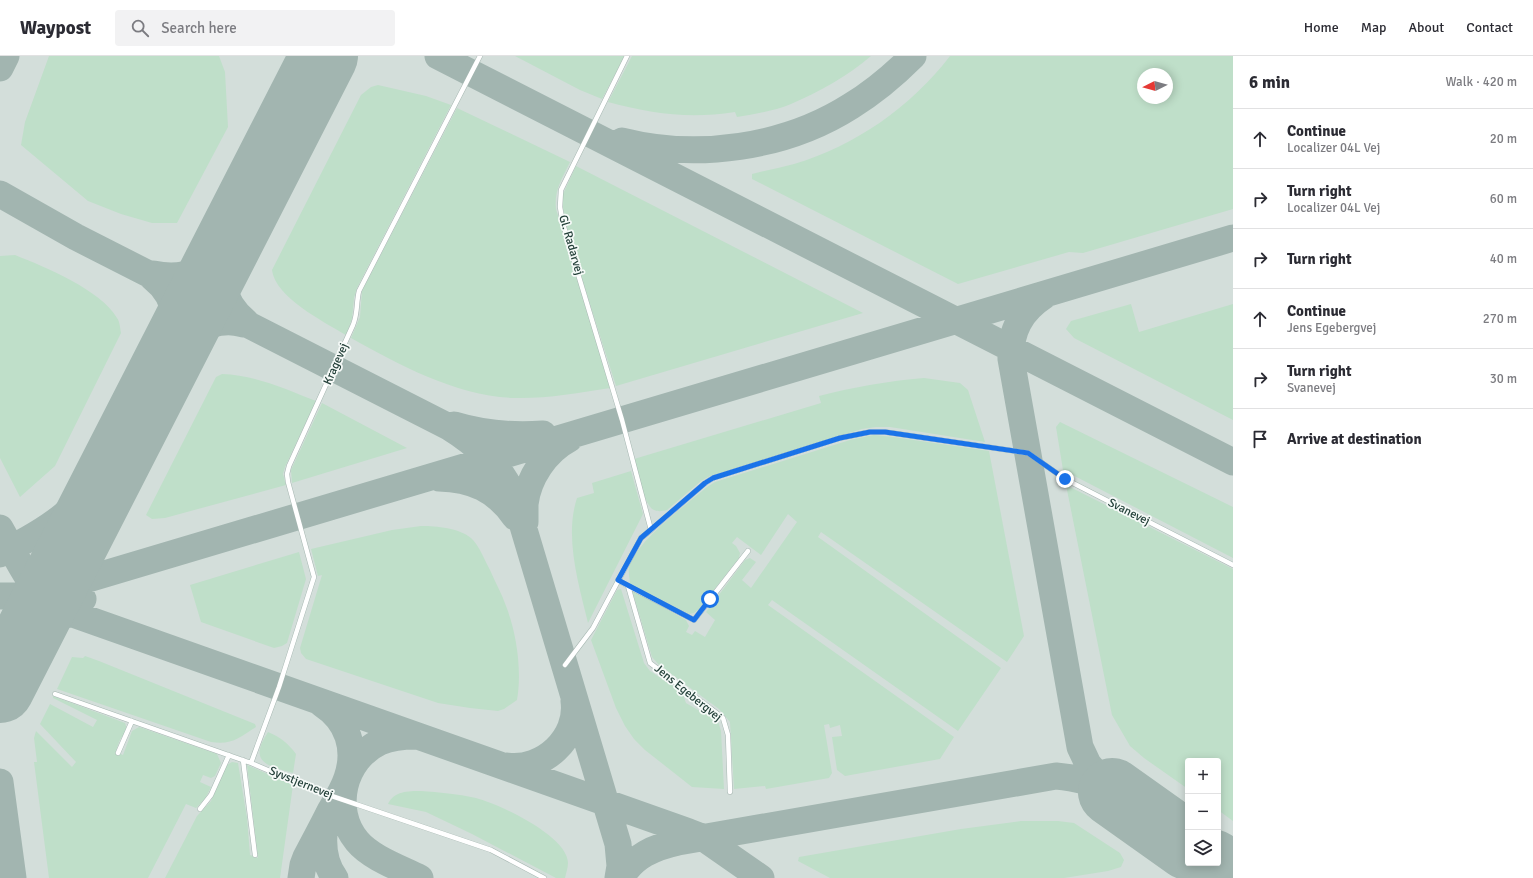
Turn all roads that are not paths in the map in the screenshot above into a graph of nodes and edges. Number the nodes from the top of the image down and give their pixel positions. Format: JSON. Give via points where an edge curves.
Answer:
{"nodes":[{"id":1,"x":480,"y":56,"type":"edge"},
{"id":2,"x":627,"y":56,"type":"edge"},
{"id":3,"x":651,"y":530,"type":"junction"},
{"id":4,"x":748,"y":550,"type":"dead end"},
{"id":5,"x":1233,"y":565,"type":"edge"},
{"id":6,"x":618,"y":580,"type":"junction"},
{"id":7,"x":628,"y":586,"type":"junction"},
{"id":8,"x":564,"y":664,"type":"dead end"},
{"id":9,"x":55,"y":694,"type":"dead end"},
{"id":10,"x":132,"y":721,"type":"junction"},
{"id":11,"x":118,"y":753,"type":"dead end"},
{"id":12,"x":228,"y":755,"type":"junction"},
{"id":13,"x":243,"y":760,"type":"junction"},
{"id":14,"x":251,"y":763,"type":"junction"},
{"id":15,"x":730,"y":792,"type":"dead end"},
{"id":16,"x":200,"y":809,"type":"dead end"},
{"id":17,"x":255,"y":855,"type":"dead end"},
{"id":18,"x":544,"y":878,"type":"edge"}],
"edges":[{"from":1,"to":14,"type":"lane","name":"Kragevej","via":[[359,291],[357,314],[353,325],[286,474],[314,577],[279,687]]},
{"from":2,"to":3,"type":"lane","name":"Gl. Radarvej","via":[[561,190],[560,207]]},
{"from":3,"to":5,"type":"lane","name":"Svanevej","via":[[713,478],[855,435],[885,432],[1028,453],[1065,479]]},
{"from":3,"to":6,"type":"lane","via":[[641,538]]},
{"from":4,"to":7,"type":"lane","via":[[694,620]]},
{"from":6,"to":7,"type":"lane"},
{"from":6,"to":8,"type":"lane","via":[[593,628]]},
{"from":7,"to":15,"type":"lane","name":"Jens Egebergvej","via":[[650,663],[723,718],[728,735]]},
{"from":9,"to":10,"type":"lane","name":"Syvstjernevej"},
{"from":10,"to":11,"type":"lane"},
{"from":10,"to":12,"type":"lane","name":"Syvstjernevej"},
{"from":12,"to":13,"type":"lane","name":"Syvstjernevej"},
{"from":12,"to":16,"type":"lane","via":[[211,795]]},
{"from":13,"to":14,"type":"lane","name":"Syvstjernevej"},
{"from":13,"to":17,"type":"lane"},
{"from":14,"to":18,"type":"lane","name":"Syvstjernevej","via":[[317,791],[491,850]]}]}
